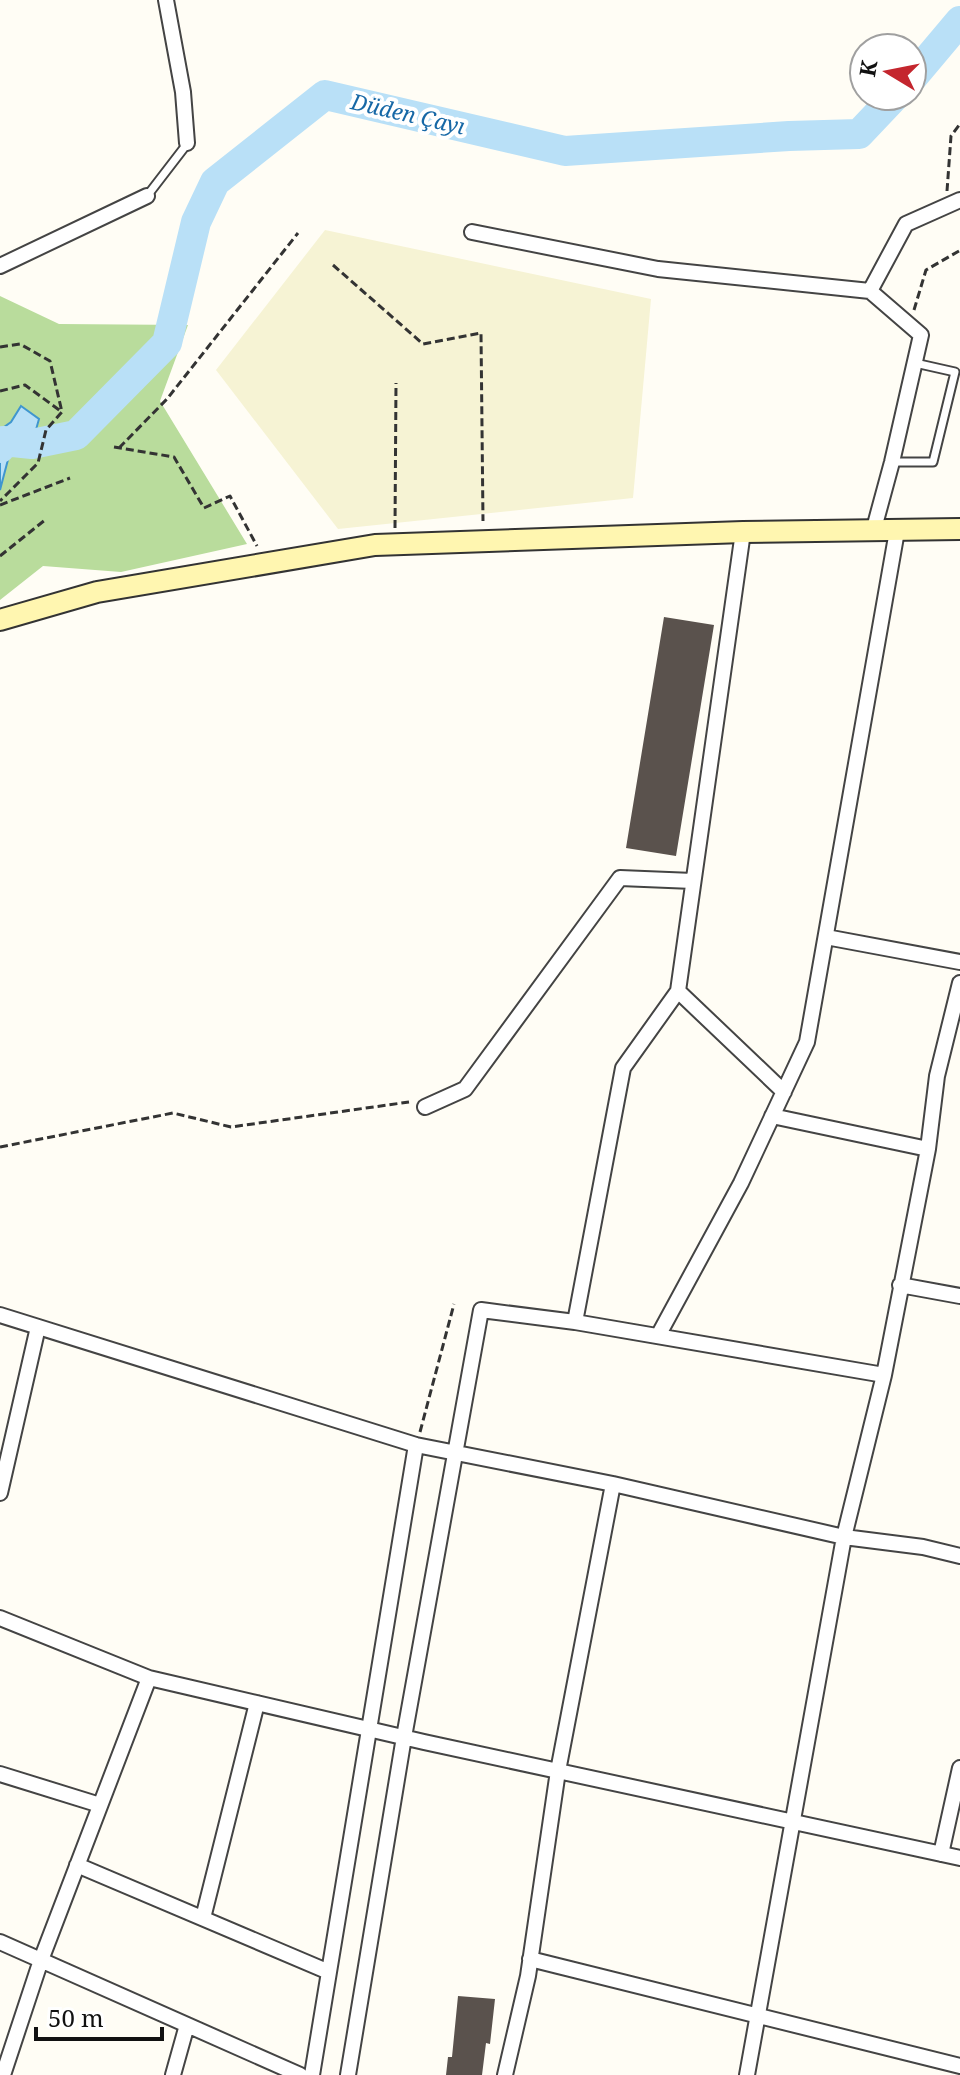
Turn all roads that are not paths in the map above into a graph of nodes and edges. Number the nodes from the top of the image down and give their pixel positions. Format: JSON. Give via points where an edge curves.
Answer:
{"nodes":[{"id":1,"x":166,"y":0,"type":"edge"},
{"id":2,"x":187,"y":143,"type":"joint"},
{"id":3,"x":147,"y":196,"type":"joint"},
{"id":4,"x":953,"y":203,"type":"edge"},
{"id":5,"x":472,"y":232,"type":"dead end"},
{"id":6,"x":0,"y":266,"type":"edge"},
{"id":7,"x":870,"y":291,"type":"junction"},
{"id":8,"x":915,"y":363,"type":"junction"},
{"id":9,"x":892,"y":462,"type":"junction"},
{"id":10,"x":960,"y":529,"type":"edge"},
{"id":11,"x":897,"y":531,"type":"junction"},
{"id":12,"x":743,"y":532,"type":"junction"},
{"id":13,"x":873,"y":532,"type":"junction"},
{"id":14,"x":0,"y":620,"type":"edge"},
{"id":15,"x":693,"y":881,"type":"junction"},
{"id":16,"x":826,"y":937,"type":"junction"},
{"id":17,"x":960,"y":962,"type":"edge"},
{"id":18,"x":960,"y":983,"type":"edge"},
{"id":19,"x":678,"y":991,"type":"junction"},
{"id":20,"x":784,"y":1092,"type":"junction"},
{"id":21,"x":425,"y":1107,"type":"road end"},
{"id":22,"x":772,"y":1116,"type":"junction"},
{"id":23,"x":928,"y":1149,"type":"junction"},
{"id":24,"x":900,"y":1285,"type":"junction"},
{"id":25,"x":960,"y":1296,"type":"edge"},
{"id":26,"x":0,"y":1315,"type":"edge"},
{"id":27,"x":575,"y":1322,"type":"junction"},
{"id":28,"x":38,"y":1327,"type":"junction"},
{"id":29,"x":658,"y":1336,"type":"junction"},
{"id":30,"x":884,"y":1375,"type":"junction"},
{"id":31,"x":416,"y":1445,"type":"junction"},
{"id":32,"x":4,"y":1454,"type":"edge"},
{"id":33,"x":456,"y":1454,"type":"junction"},
{"id":34,"x":613,"y":1484,"type":"junction"},
{"id":35,"x":0,"y":1493,"type":"edge"},
{"id":36,"x":844,"y":1537,"type":"junction"},
{"id":37,"x":960,"y":1556,"type":"edge"},
{"id":38,"x":0,"y":1618,"type":"edge"},
{"id":39,"x":149,"y":1678,"type":"junction"},
{"id":40,"x":257,"y":1703,"type":"junction"},
{"id":41,"x":368,"y":1729,"type":"junction"},
{"id":42,"x":404,"y":1737,"type":"junction"},
{"id":43,"x":960,"y":1768,"type":"edge"},
{"id":44,"x":558,"y":1771,"type":"junction"},
{"id":45,"x":0,"y":1774,"type":"edge"},
{"id":46,"x":100,"y":1805,"type":"junction"},
{"id":47,"x":793,"y":1823,"type":"junction"},
{"id":48,"x":941,"y":1854,"type":"junction"},
{"id":49,"x":960,"y":1858,"type":"edge"},
{"id":50,"x":77,"y":1865,"type":"junction"},
{"id":51,"x":203,"y":1918,"type":"junction"},
{"id":52,"x":0,"y":1942,"type":"edge"},
{"id":53,"x":530,"y":1959,"type":"junction"},
{"id":54,"x":41,"y":1960,"type":"junction"},
{"id":55,"x":329,"y":1972,"type":"junction"},
{"id":56,"x":758,"y":2017,"type":"junction"},
{"id":57,"x":187,"y":2025,"type":"junction"},
{"id":58,"x":960,"y":2066,"type":"edge"},
{"id":59,"x":3,"y":2075,"type":"edge"},
{"id":60,"x":173,"y":2075,"type":"edge"},
{"id":61,"x":300,"y":2075,"type":"edge"},
{"id":62,"x":312,"y":2075,"type":"edge"},
{"id":63,"x":348,"y":2075,"type":"edge"},
{"id":64,"x":505,"y":2075,"type":"edge"},
{"id":65,"x":747,"y":2075,"type":"edge"}],
"edges":[{"from":1,"to":2,"type":"street"},
{"from":2,"to":3,"type":"lane"},
{"from":3,"to":6,"type":"street"},
{"from":4,"to":7,"type":"street","via":[[906,224]]},
{"from":5,"to":7,"type":"street","via":[[658,269]]},
{"from":7,"to":8,"type":"street","via":[[921,335]]},
{"from":8,"to":9,"type":"street"},
{"from":8,"to":9,"type":"lane","via":[[955,372],[933,462]]},
{"from":9,"to":13,"type":"street"},
{"from":10,"to":11,"type":"street"},
{"from":11,"to":13,"type":"street"},
{"from":11,"to":16,"type":"street"},
{"from":12,"to":13,"type":"street"},
{"from":12,"to":14,"type":"street","via":[[375,545],[97,592]]},
{"from":12,"to":15,"type":"street"},
{"from":15,"to":19,"type":"street"},
{"from":15,"to":21,"type":"street","via":[[620,878],[465,1089]]},
{"from":16,"to":17,"type":"street"},
{"from":16,"to":20,"type":"street","via":[[807,1042]]},
{"from":18,"to":23,"type":"street","via":[[937,1076]]},
{"from":19,"to":20,"type":"street"},
{"from":19,"to":27,"type":"street","via":[[623,1068]]},
{"from":20,"to":22,"type":"street"},
{"from":22,"to":23,"type":"street"},
{"from":22,"to":29,"type":"street"},
{"from":23,"to":24,"type":"street"},
{"from":24,"to":25,"type":"street"},
{"from":24,"to":30,"type":"street"},
{"from":26,"to":28,"type":"street"},
{"from":27,"to":29,"type":"street"},
{"from":27,"to":33,"type":"street","via":[[481,1310]]},
{"from":28,"to":31,"type":"street"},
{"from":28,"to":32,"type":"street"},
{"from":29,"to":30,"type":"street"},
{"from":30,"to":36,"type":"street"},
{"from":31,"to":33,"type":"street"},
{"from":31,"to":41,"type":"street"},
{"from":32,"to":35,"type":"street"},
{"from":33,"to":34,"type":"street"},
{"from":33,"to":42,"type":"street"},
{"from":34,"to":36,"type":"street"},
{"from":34,"to":44,"type":"street"},
{"from":36,"to":37,"type":"street"},
{"from":36,"to":47,"type":"street"},
{"from":38,"to":39,"type":"street"},
{"from":39,"to":40,"type":"street"},
{"from":39,"to":46,"type":"street"},
{"from":40,"to":41,"type":"street"},
{"from":40,"to":51,"type":"street"},
{"from":41,"to":42,"type":"street"},
{"from":41,"to":55,"type":"street"},
{"from":42,"to":44,"type":"street"},
{"from":42,"to":63,"type":"street"},
{"from":43,"to":48,"type":"street"},
{"from":44,"to":47,"type":"street"},
{"from":44,"to":53,"type":"street"},
{"from":45,"to":46,"type":"street"},
{"from":46,"to":50,"type":"street"},
{"from":47,"to":48,"type":"street"},
{"from":47,"to":56,"type":"street"},
{"from":48,"to":49,"type":"street"},
{"from":50,"to":51,"type":"street"},
{"from":50,"to":54,"type":"street"},
{"from":51,"to":55,"type":"street"},
{"from":52,"to":54,"type":"street"},
{"from":53,"to":56,"type":"street"},
{"from":53,"to":64,"type":"street"},
{"from":54,"to":57,"type":"street"},
{"from":54,"to":59,"type":"street"},
{"from":55,"to":62,"type":"street"},
{"from":56,"to":58,"type":"street"},
{"from":56,"to":65,"type":"street"},
{"from":57,"to":60,"type":"street"},
{"from":57,"to":61,"type":"street"}]}
